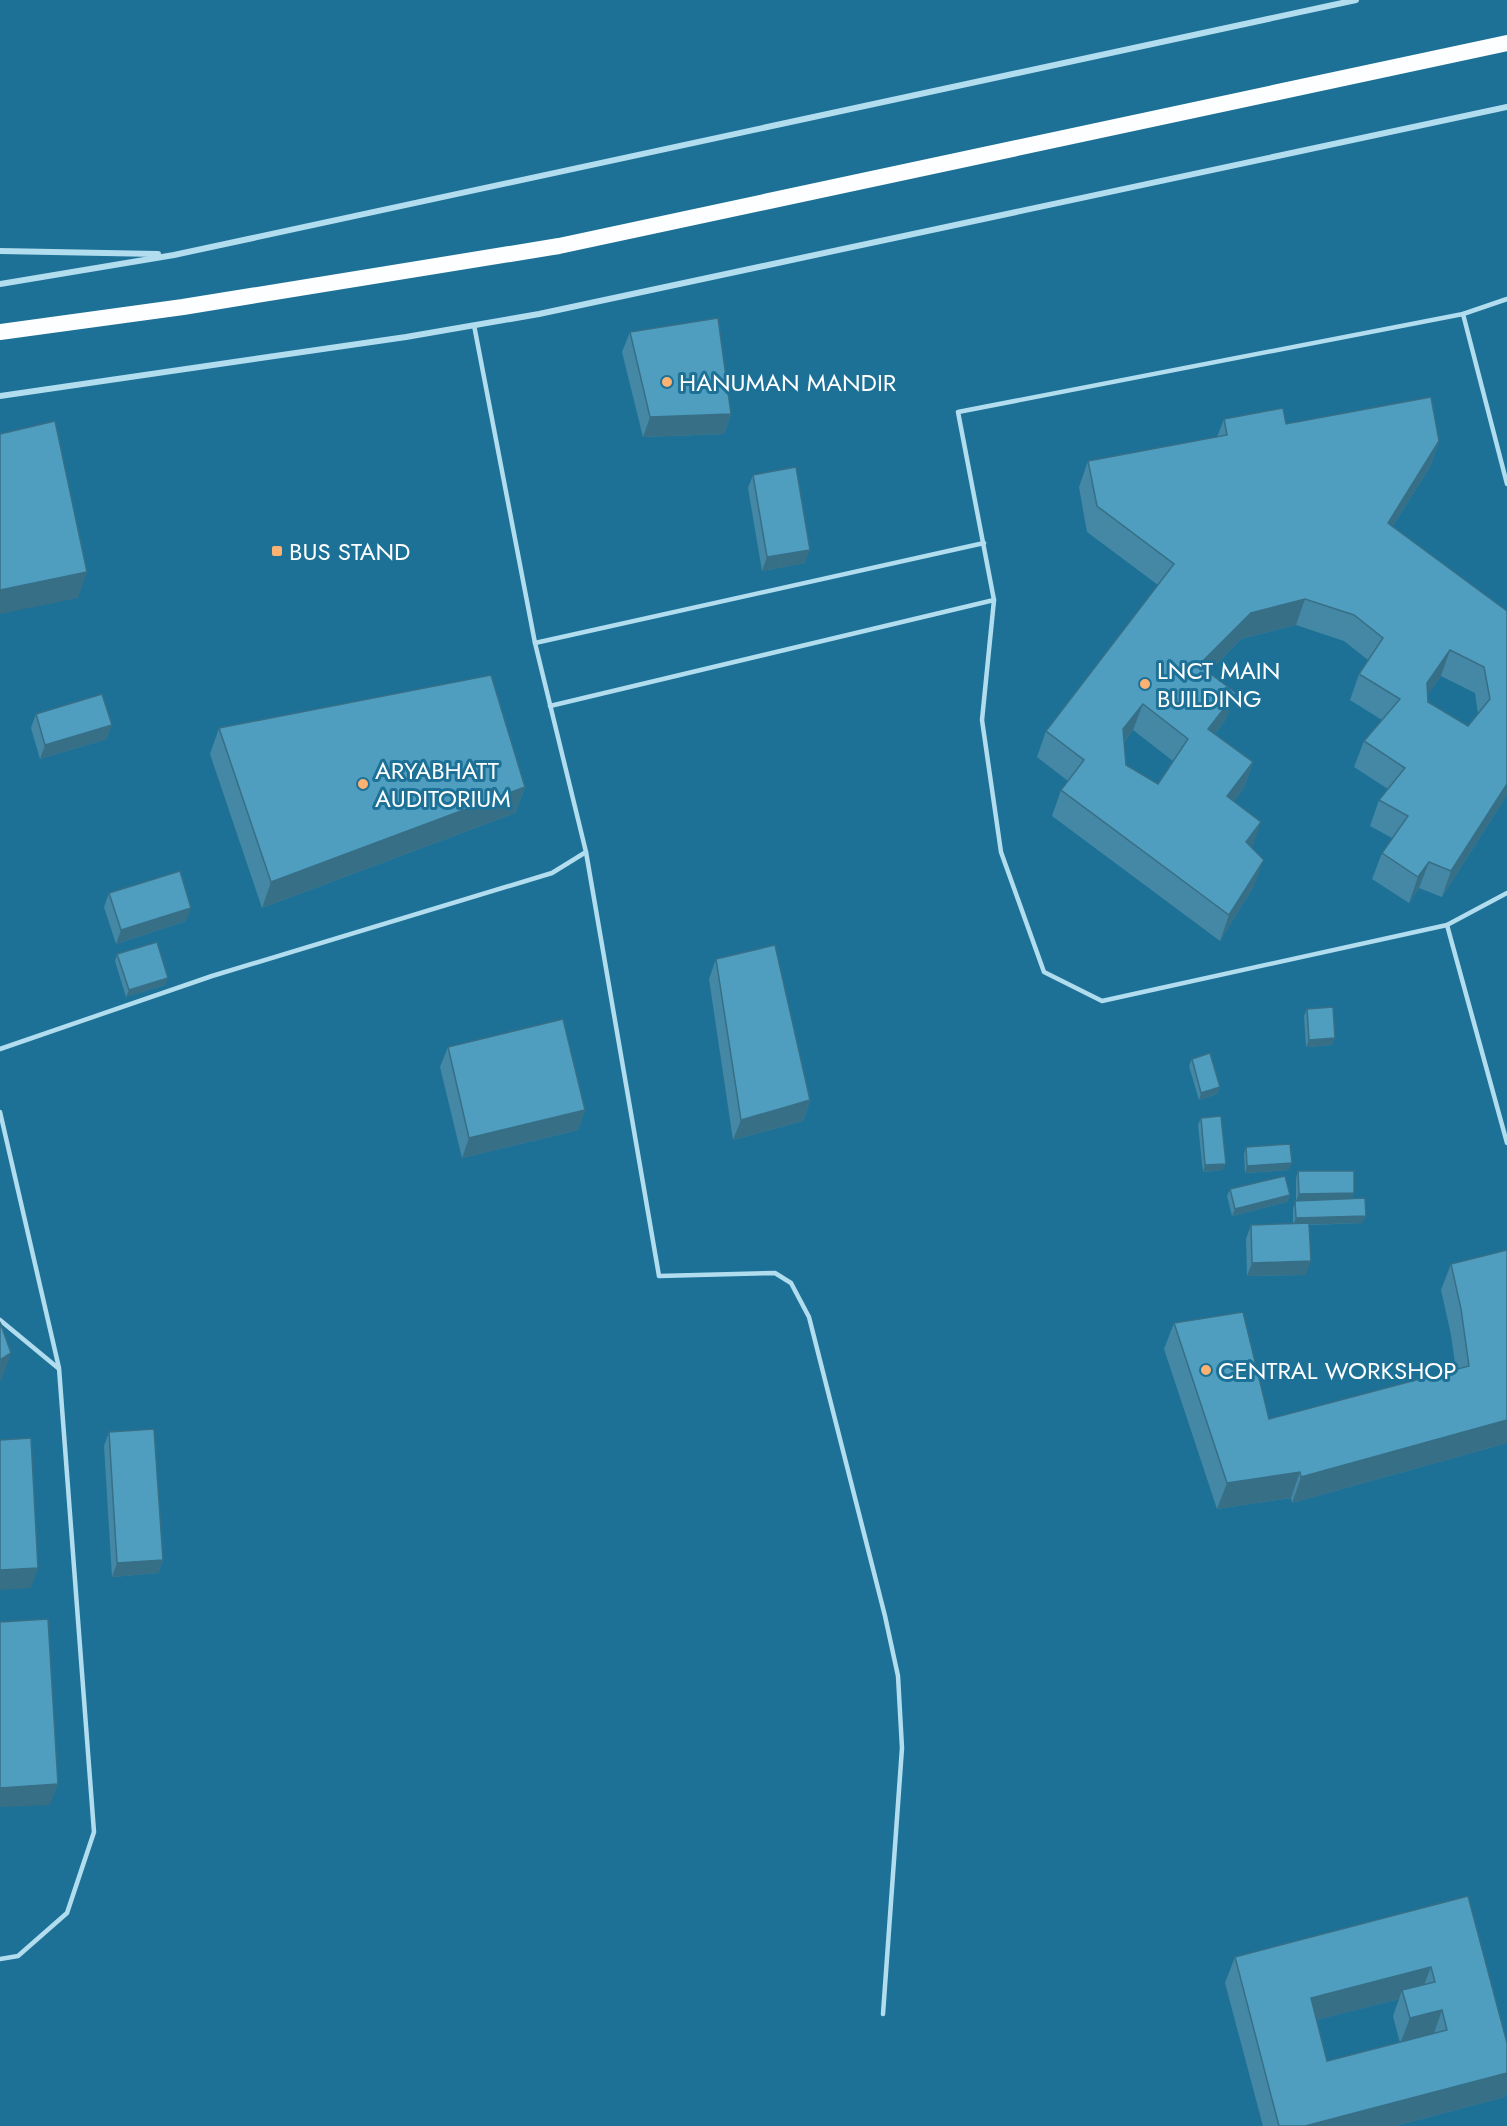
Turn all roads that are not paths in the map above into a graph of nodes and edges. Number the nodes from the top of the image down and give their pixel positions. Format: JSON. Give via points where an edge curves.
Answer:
{"nodes":[{"id":1,"x":1356,"y":0,"type":"edge"},
{"id":2,"x":1507,"y":43,"type":"edge"},
{"id":3,"x":1506,"y":109,"type":"edge"},
{"id":4,"x":0,"y":251,"type":"edge"},
{"id":5,"x":174,"y":255,"type":"junction"},
{"id":6,"x":0,"y":284,"type":"edge"},
{"id":7,"x":1507,"y":299,"type":"edge"},
{"id":8,"x":1463,"y":314,"type":"junction"},
{"id":9,"x":474,"y":325,"type":"junction"},
{"id":10,"x":0,"y":332,"type":"edge"},
{"id":11,"x":0,"y":396,"type":"edge"},
{"id":12,"x":1507,"y":484,"type":"edge"},
{"id":13,"x":984,"y":543,"type":"junction"},
{"id":14,"x":994,"y":600,"type":"junction"},
{"id":15,"x":535,"y":643,"type":"junction"},
{"id":16,"x":550,"y":706,"type":"junction"},
{"id":17,"x":586,"y":852,"type":"junction"},
{"id":18,"x":1507,"y":892,"type":"edge"},
{"id":19,"x":1447,"y":925,"type":"junction"},
{"id":20,"x":0,"y":1049,"type":"edge"},
{"id":21,"x":0,"y":1112,"type":"edge"},
{"id":22,"x":1507,"y":1143,"type":"edge"},
{"id":23,"x":0,"y":1320,"type":"edge"},
{"id":24,"x":58,"y":1368,"type":"junction"},
{"id":25,"x":0,"y":1959,"type":"edge"},
{"id":26,"x":883,"y":2014,"type":"dead end"}],
"edges":[{"from":1,"to":5,"type":"street"},
{"from":2,"to":10,"type":"highway","via":[[558,246],[183,307]]},
{"from":3,"to":9,"type":"street"},
{"from":4,"to":5,"type":"street"},
{"from":5,"to":6,"type":"street"},
{"from":7,"to":8,"type":"lane"},
{"from":8,"to":12,"type":"lane"},
{"from":8,"to":13,"type":"lane","via":[[958,412]]},
{"from":9,"to":11,"type":"street"},
{"from":9,"to":15,"type":"lane"},
{"from":13,"to":14,"type":"lane"},
{"from":13,"to":15,"type":"lane"},
{"from":14,"to":16,"type":"lane"},
{"from":14,"to":19,"type":"lane","via":[[982,720],[1001,852],[1044,972],[1102,1001]]},
{"from":15,"to":16,"type":"lane"},
{"from":16,"to":17,"type":"lane"},
{"from":17,"to":20,"type":"lane","via":[[552,873],[212,976]]},
{"from":17,"to":26,"type":"lane","via":[[659,1276],[775,1273],[791,1283],[812,1328],[898,1676],[902,1748]]},
{"from":18,"to":19,"type":"lane"},
{"from":19,"to":22,"type":"lane"},
{"from":21,"to":24,"type":"lane"},
{"from":23,"to":24,"type":"lane"},
{"from":24,"to":25,"type":"lane","via":[[94,1832],[68,1913],[18,1956]]}]}
